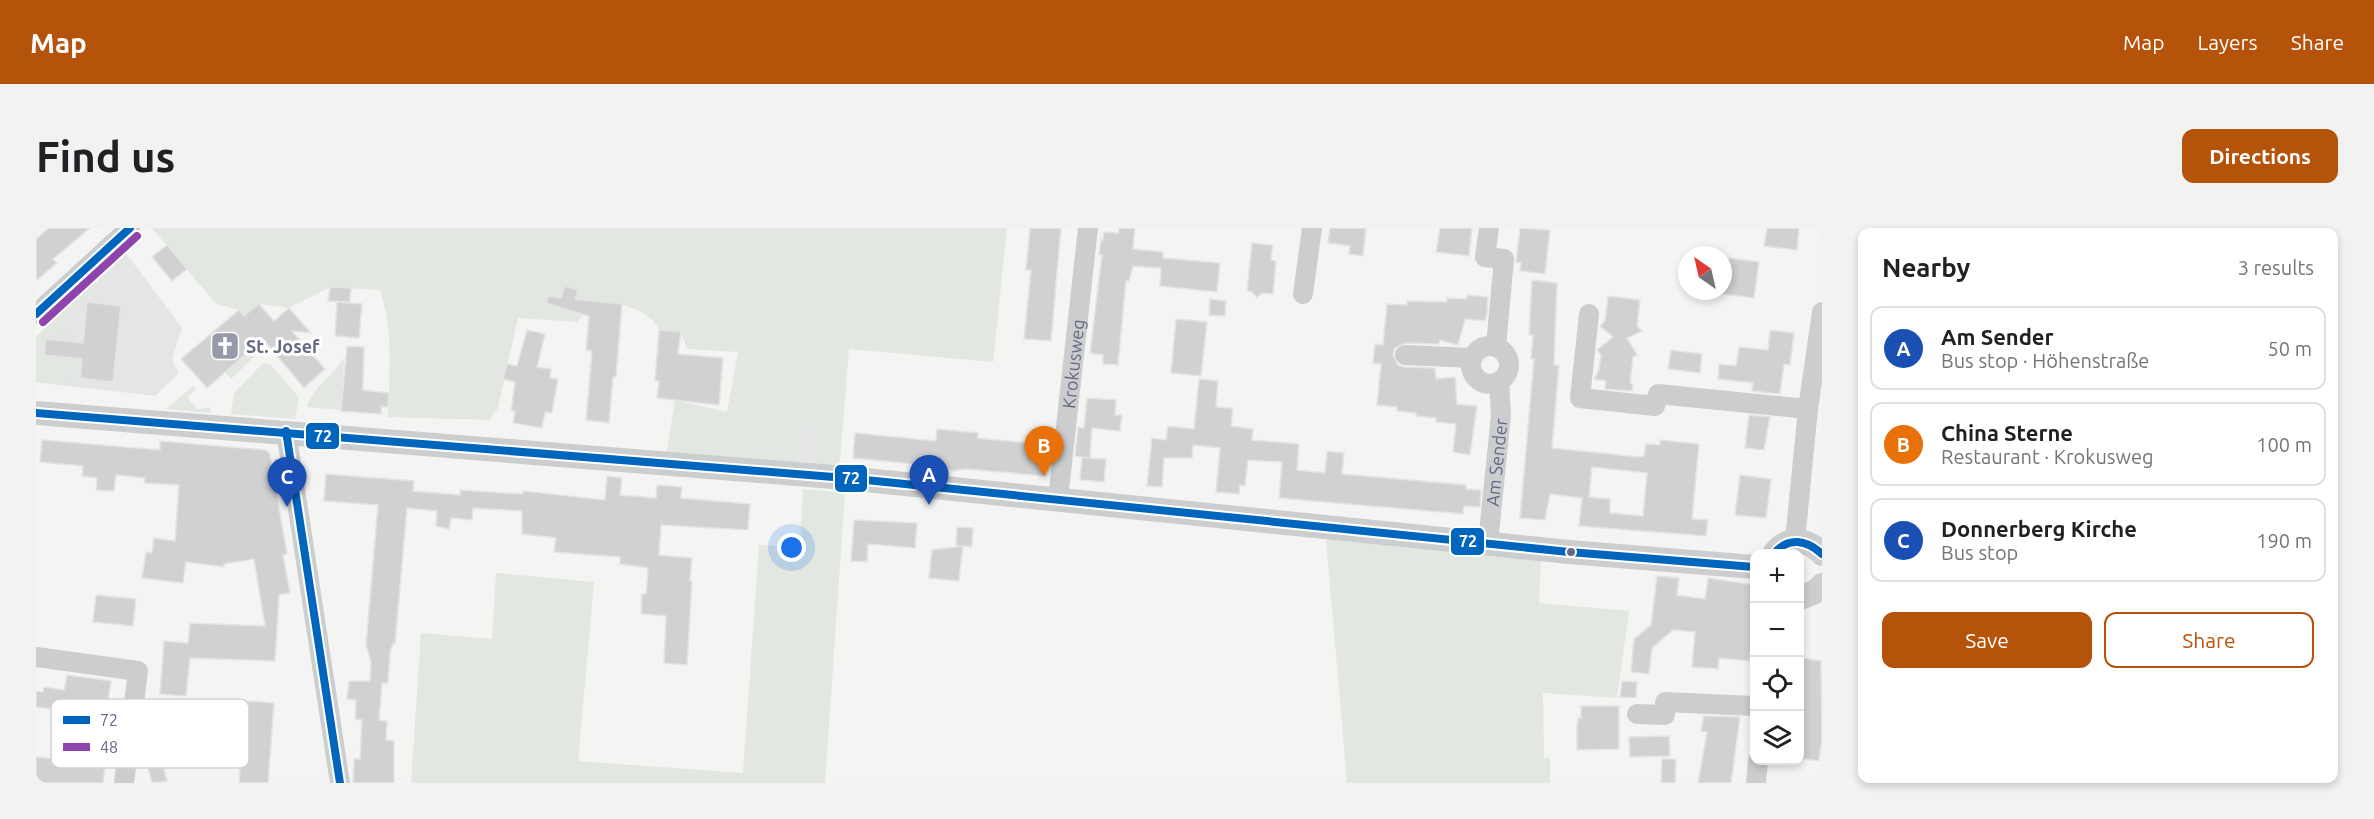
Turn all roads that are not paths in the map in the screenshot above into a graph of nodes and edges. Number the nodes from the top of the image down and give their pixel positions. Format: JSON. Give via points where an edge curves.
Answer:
{"nodes":[{"id":1,"x":130,"y":228,"type":"edge"},
{"id":2,"x":1088,"y":228,"type":"edge"},
{"id":3,"x":1312,"y":228,"type":"edge"},
{"id":4,"x":1489,"y":228,"type":"edge"},
{"id":5,"x":1303,"y":294,"type":"dead end"},
{"id":6,"x":1822,"y":312,"type":"edge"},
{"id":7,"x":36,"y":314,"type":"edge"},
{"id":8,"x":1589,"y":314,"type":"dead end"},
{"id":9,"x":1496,"y":346,"type":"junction"},
{"id":10,"x":1405,"y":355,"type":"dead end"},
{"id":11,"x":1472,"y":358,"type":"junction"},
{"id":12,"x":1499,"y":382,"type":"junction"},
{"id":13,"x":1808,"y":409,"type":"junction"},
{"id":14,"x":36,"y":413,"type":"edge"},
{"id":15,"x":286,"y":431,"type":"junction"},
{"id":16,"x":1058,"y":498,"type":"junction"},
{"id":17,"x":1795,"y":540,"type":"junction"},
{"id":18,"x":1488,"y":543,"type":"junction"},
{"id":19,"x":1779,"y":549,"type":"edge"},
{"id":20,"x":1822,"y":554,"type":"edge"},
{"id":21,"x":1750,"y":567,"type":"edge"},
{"id":22,"x":1822,"y":585,"type":"edge"},
{"id":23,"x":1804,"y":596,"type":"edge"},
{"id":24,"x":36,"y":657,"type":"edge"},
{"id":25,"x":134,"y":699,"type":"edge"},
{"id":26,"x":1750,"y":706,"type":"edge"},
{"id":27,"x":1637,"y":714,"type":"dead end"},
{"id":28,"x":1758,"y":765,"type":"edge"},
{"id":29,"x":126,"y":768,"type":"edge"},
{"id":30,"x":124,"y":783,"type":"edge"},
{"id":31,"x":340,"y":783,"type":"edge"},
{"id":32,"x":1756,"y":783,"type":"edge"}],
"edges":[{"from":1,"to":7,"type":"street"},
{"from":2,"to":16,"type":"street","name":"Krokusweg"},
{"from":3,"to":5,"type":"street"},
{"from":4,"to":9,"type":"street","via":[[1485,257],[1504,259]]},
{"from":6,"to":13,"type":"street"},
{"from":8,"to":13,"type":"street","via":[[1580,398],[1655,406],[1658,394]]},
{"from":9,"to":11,"type":"street","via":[[1482,347]]},
{"from":9,"to":12,"type":"street","name":"Am Sender","via":[[1509,360],[1508,373]]},
{"from":10,"to":11,"type":"street"},
{"from":11,"to":12,"type":"street","via":[[1472,371],[1480,381]]},
{"from":12,"to":18,"type":"street","name":"Am Sender","via":[[1501,416]]},
{"from":13,"to":17,"type":"street"},
{"from":14,"to":15,"type":"street"},
{"from":15,"to":16,"type":"street"},
{"from":15,"to":31,"type":"street"},
{"from":16,"to":18,"type":"street"},
{"from":17,"to":19,"type":"street"},
{"from":17,"to":20,"type":"street","via":[[1814,546]]},
{"from":18,"to":21,"type":"street"},
{"from":22,"to":23,"type":"street"},
{"from":24,"to":25,"type":"street","via":[[138,671]]},
{"from":26,"to":27,"type":"street","via":[[1665,702],[1665,715]]},
{"from":28,"to":32,"type":"street"},
{"from":29,"to":30,"type":"street"}]}
